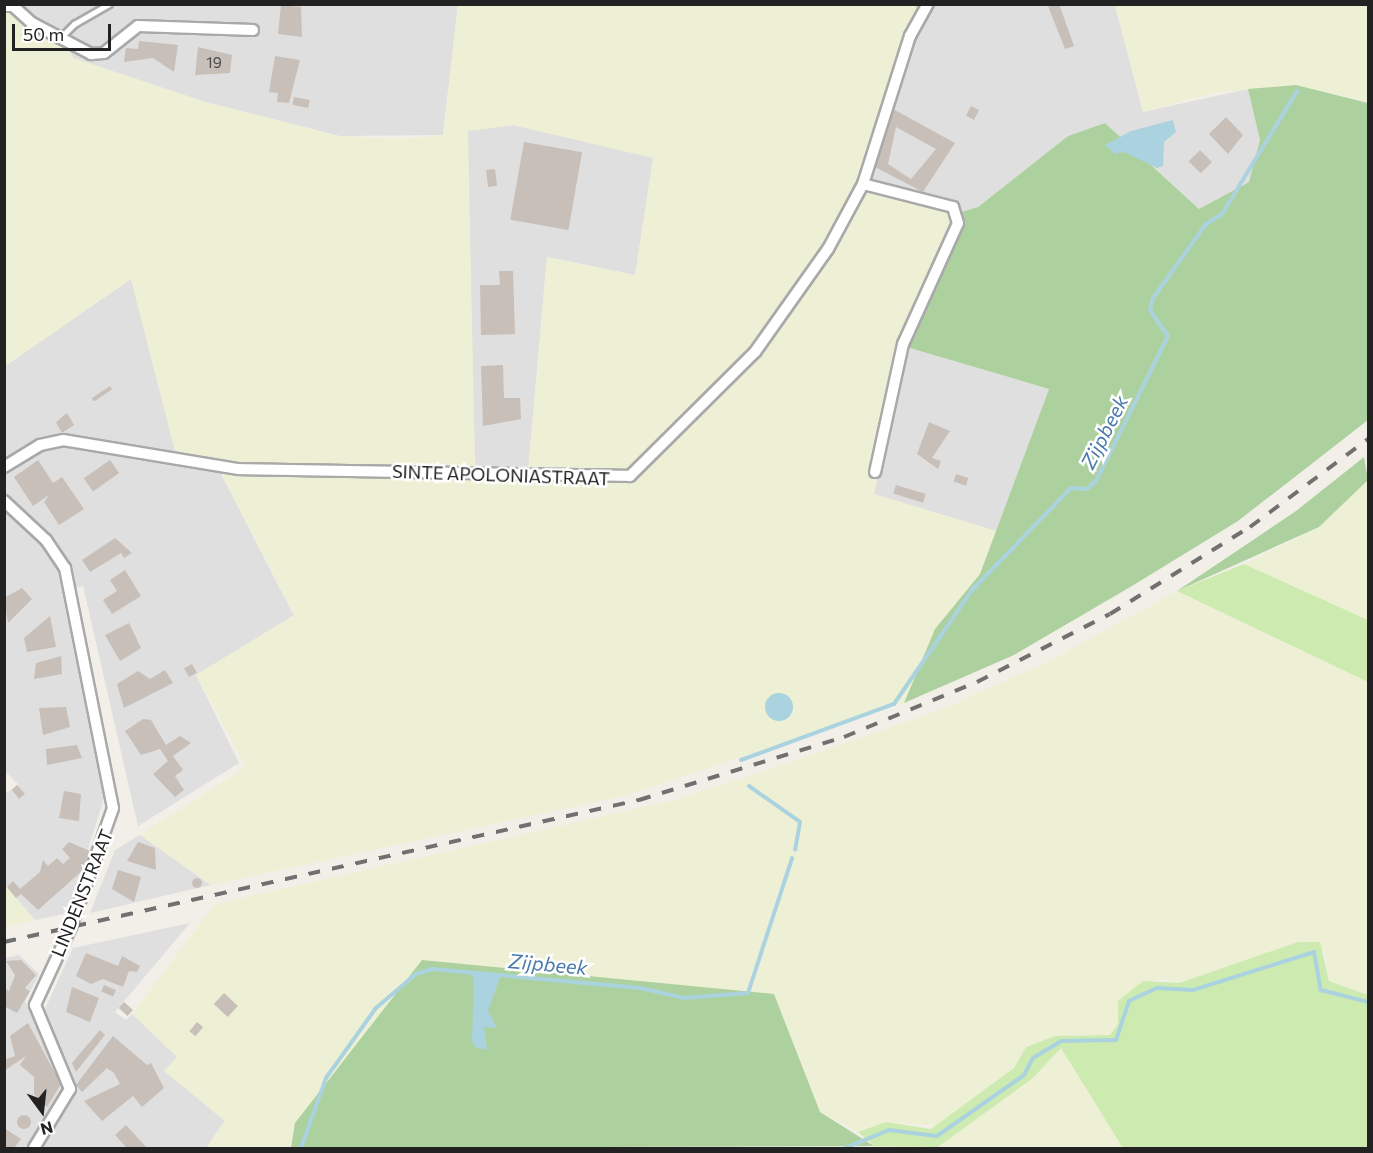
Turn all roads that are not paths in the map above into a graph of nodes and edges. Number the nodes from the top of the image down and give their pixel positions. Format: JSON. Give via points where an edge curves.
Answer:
{"nodes":[{"id":1,"x":109,"y":4,"type":"edge"},
{"id":2,"x":928,"y":4,"type":"edge"},
{"id":3,"x":10,"y":6,"type":"edge"},
{"id":4,"x":253,"y":30,"type":"dead end"},
{"id":5,"x":59,"y":39,"type":"junction"},
{"id":6,"x":863,"y":184,"type":"junction"},
{"id":7,"x":4,"y":467,"type":"edge"},
{"id":8,"x":875,"y":472,"type":"dead end"},
{"id":9,"x":4,"y":501,"type":"edge"},
{"id":10,"x":34,"y":1149,"type":"edge"}],
"edges":[{"from":1,"to":5,"type":"lane","via":[[74,24]]},
{"from":2,"to":6,"type":"street","name":"SINTE APOLONIASTRAAT","via":[[910,36]]},
{"from":3,"to":5,"type":"street"},
{"from":4,"to":5,"type":"street","via":[[138,26],[98,54]]},
{"from":6,"to":7,"type":"street","name":"SINTE APOLONIASTRAAT","via":[[828,249],[763,342],[630,476],[239,469],[63,440],[40,445]]},
{"from":6,"to":8,"type":"street","via":[[953,207],[958,223],[903,344]]},
{"from":9,"to":10,"type":"street","name":"LINDENSTRAAT","via":[[46,540],[65,568],[114,808],[75,917],[35,1005],[70,1089]]}]}
